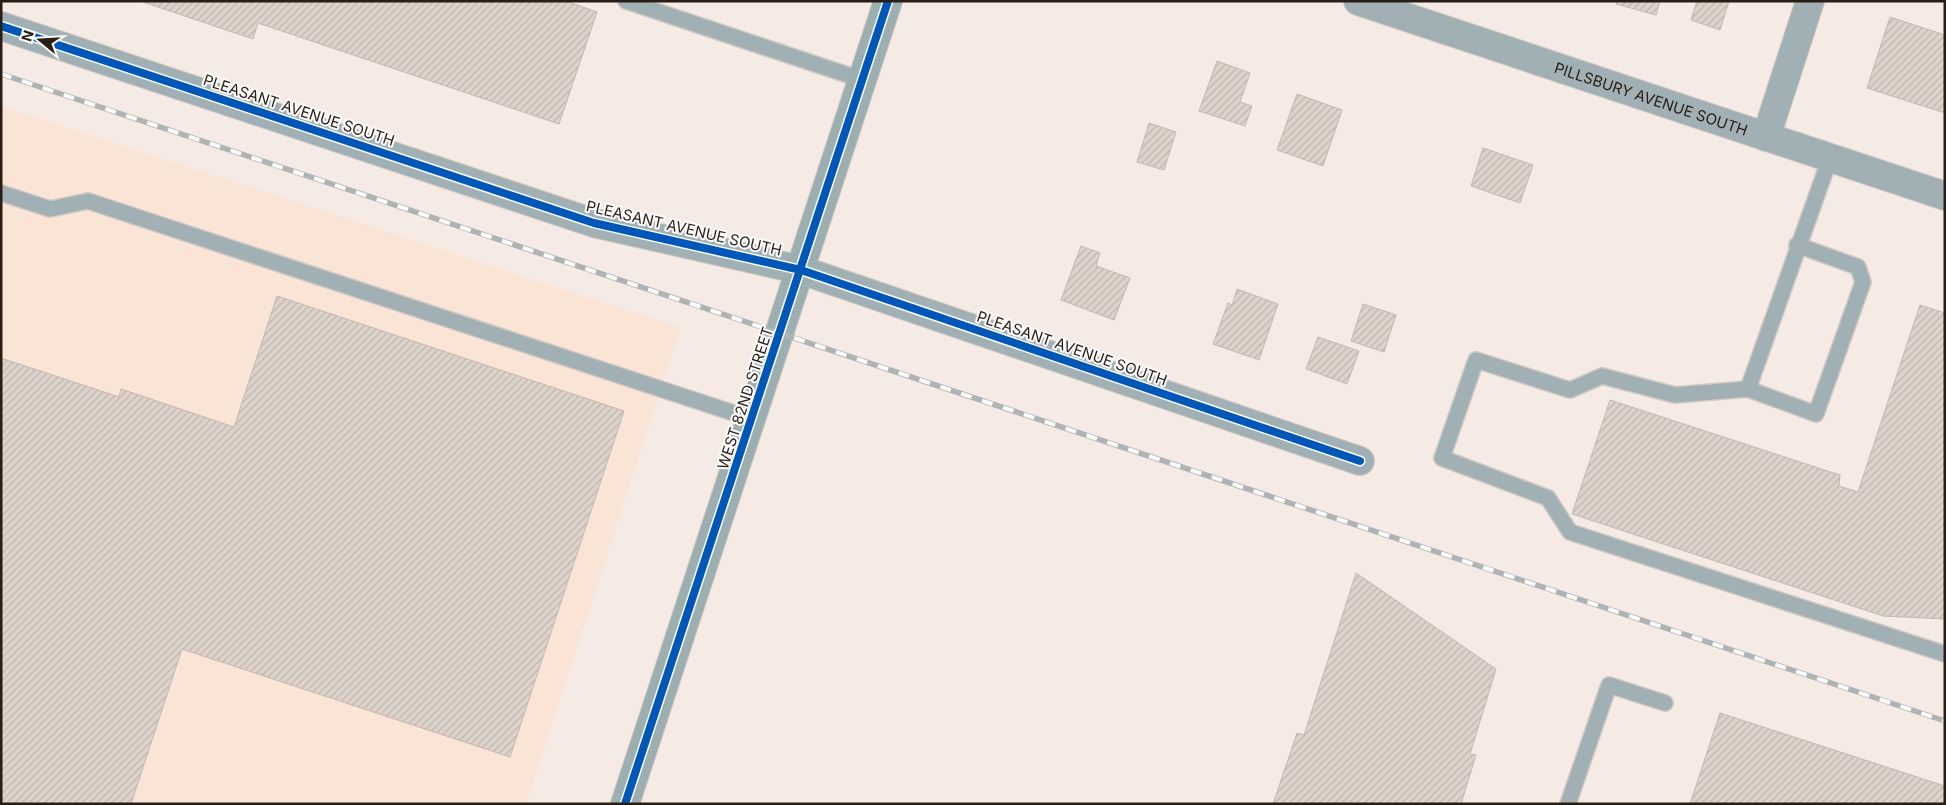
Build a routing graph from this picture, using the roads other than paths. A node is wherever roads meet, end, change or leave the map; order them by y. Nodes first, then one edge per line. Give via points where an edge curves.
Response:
1 (626, 1) edge
2 (888, 1) edge
3 (1358, 1) edge
4 (1810, 1) edge
5 (1, 26) edge
6 (863, 80) junction
7 (1766, 137) junction
8 (1830, 158) junction
9 (1, 193) edge
10 (1945, 196) edge
11 (1797, 245) junction
12 (801, 270) junction
13 (1748, 389) junction
14 (752, 419) junction
15 (1360, 461) dead end
16 (1945, 654) edge
17 (1665, 703) dead end
18 (629, 803) edge
19 (1568, 804) edge

1 - 6 lane
2 - 6 street, WEST 82ND STREET
3 - 7 street, PILLSBURY AVENUE SOUTH
4 - 7 street
5 - 12 street, PLEASANT AVENUE SOUTH via 594,223
6 - 12 street, WEST 82ND STREET
7 - 8 street, PILLSBURY AVENUE SOUTH
8 - 10 street, PILLSBURY AVENUE SOUTH
8 - 11 lane
9 - 14 lane via 50,209 88,201
11 - 13 lane
11 - 13 lane via 1858,266 1863,282 1816,414
12 - 14 street, WEST 82ND STREET
12 - 15 street, PLEASANT AVENUE SOUTH
13 - 16 lane via 1676,396 1602,376 1570,390 1476,360 1442,458 1548,498 1570,532
14 - 18 street, WEST 82ND STREET
17 - 19 lane via 1609,685

